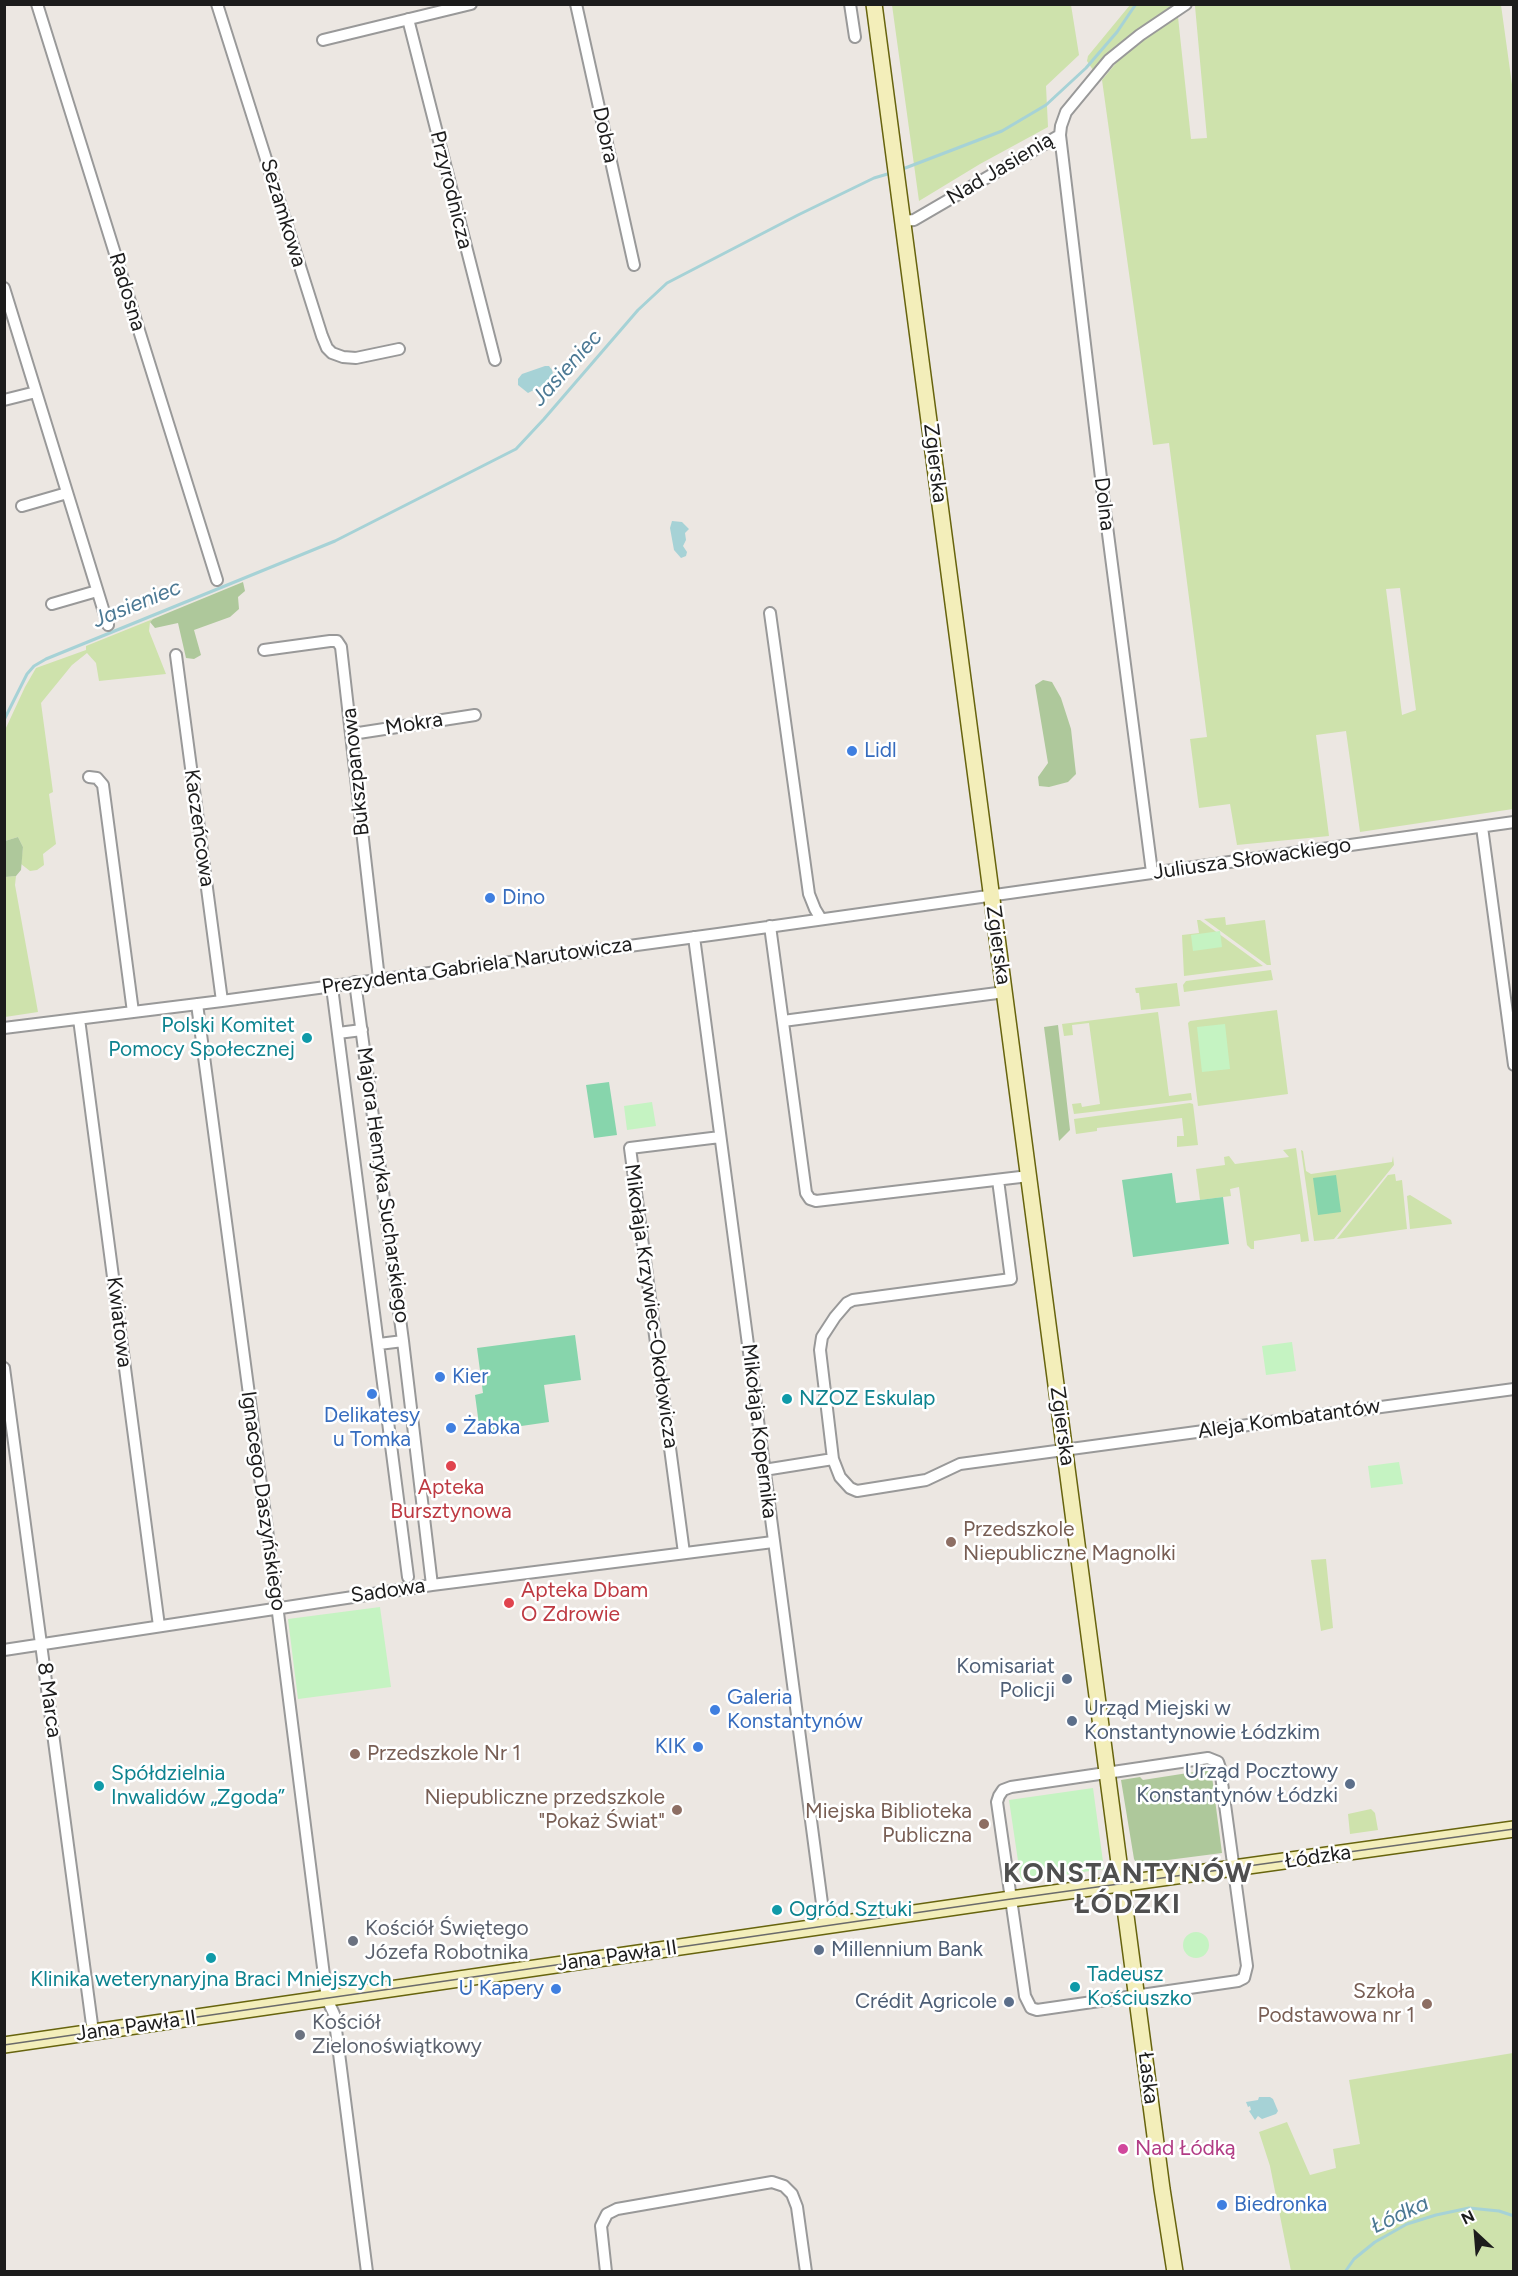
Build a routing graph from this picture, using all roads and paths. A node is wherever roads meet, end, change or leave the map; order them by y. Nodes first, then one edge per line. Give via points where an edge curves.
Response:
1 (37, 4) edge
2 (217, 4) edge
3 (471, 4) edge
4 (576, 4) edge
5 (850, 4) edge
6 (874, 4) edge
7 (1186, 4) edge
8 (408, 19) junction
9 (855, 37) dead end
10 (323, 40) dead end
11 (1060, 135) junction
12 (903, 221) junction
13 (634, 265) dead end
14 (4, 288) edge
15 (6, 301) edge
16 (399, 349) dead end
17 (495, 360) dead end
18 (36, 392) junction
19 (4, 400) edge
20 (67, 493) junction
21 (22, 506) dead end
22 (218, 580) dead end
23 (97, 591) junction
24 (52, 603) dead end
25 (770, 613) dead end
26 (108, 625) dead end
27 (264, 650) dead end
28 (176, 655) dead end
29 (475, 715) dead end
30 (352, 734) junction
31 (89, 777) dead end
32 (1514, 822) edge
33 (1482, 827) junction
34 (1152, 873) junction
35 (991, 895) junction
36 (821, 918) junction
37 (770, 926) junction
38 (694, 937) junction
39 (379, 979) junction
40 (355, 982) junction
41 (1005, 992) junction
42 (333, 995) dead end
43 (222, 1001) junction
44 (197, 1004) junction
45 (133, 1012) junction
46 (79, 1019) junction
47 (783, 1021) junction
48 (4, 1028) edge
49 (362, 1030) junction
50 (338, 1033) junction
51 (1514, 1065) edge
52 (720, 1137) junction
53 (1029, 1176) junction
54 (998, 1180) junction
55 (403, 1341) junction
56 (379, 1344) junction
57 (4, 1368) edge
58 (1514, 1389) edge
59 (1065, 1450) junction
60 (833, 1459) junction
61 (764, 1470) junction
62 (773, 1542) junction
63 (684, 1553) junction
64 (408, 1577) dead end
65 (432, 1585) junction
66 (278, 1607) junction
67 (159, 1626) junction
68 (42, 1643) junction
69 (4, 1650) edge
70 (1108, 1773) junction
71 (1514, 1829) edge
72 (1233, 1868) junction
73 (1122, 1885) junction
74 (1011, 1899) junction
75 (825, 1926) junction
76 (1137, 1995) junction
77 (327, 1999) junction
78 (93, 2032) junction
79 (4, 2045) edge
80 (367, 2271) edge
81 (606, 2271) edge
82 (806, 2271) edge
83 (1175, 2271) edge

1 - 22 street, Radosna
2 - 16 street, Sezamkowa via 327,348 343,357 356,358
3 - 8 street
4 - 13 street, Dobra
5 - 9 street
6 - 12 main road, Zgierska
7 - 11 street, Nad Jasienią via 1109,60 1066,112
8 - 10 street
8 - 17 street, Przyrodnicza
11 - 12 street, Nad Jasienią via 914,220
11 - 34 street, Dolna
12 - 35 main road, Zgierska
14 - 15 street
15 - 18 street
18 - 19 street
18 - 20 street
20 - 21 street
20 - 23 street
23 - 24 street
23 - 26 street
25 - 36 street via 809,894
27 - 30 street, Bukszpanowa via 338,641
28 - 43 street, Kaczeńcowa
29 - 30 street, Mokra
30 - 39 street, Bukszpanowa
31 - 45 street via 97,778 103,785
32 - 33 street, Juliusza Słowackiego
33 - 34 street, Juliusza Słowackiego
33 - 51 street
34 - 35 street, Juliusza Słowackiego
35 - 36 street, Prezydenta Gabriela Narutowicza
35 - 41 main road, Zgierska
36 - 37 street, Prezydenta Gabriela Narutowicza
37 - 38 street, Prezydenta Gabriela Narutowicza
37 - 47 street
38 - 39 street, Prezydenta Gabriela Narutowicza
38 - 52 street, Mikołaja Kopernika
39 - 40 street, Prezydenta Gabriela Narutowicza
40 - 43 street, Prezydenta Gabriela Narutowicza
40 - 49 street, Majora Henryka Sucharskiego
41 - 47 street
41 - 53 main road, Zgierska
42 - 50 street, Majora Henryka Sucharskiego
43 - 44 street, Prezydenta Gabriela Narutowicza
44 - 45 street, Prezydenta Gabriela Narutowicza
44 - 66 street, Ignacego Daszyńskiego
45 - 46 street, Prezydenta Gabriela Narutowicza
46 - 48 street, Prezydenta Gabriela Narutowicza
46 - 67 street, Kwiatowa
47 - 54 street via 806,1193 810,1199
49 - 50 street, Majora Henryka Sucharskiego
49 - 55 street, Majora Henryka Sucharskiego
50 - 56 street, Majora Henryka Sucharskiego
52 - 61 street, Mikołaja Kopernika
52 - 63 street, Mikołaja Krzywiec-Okołowicza via 630,1148
53 - 54 street
53 - 59 main road, Zgierska
54 - 60 street via 1011,1279 853,1300 822,1337 820,1350
55 - 56 street, Majora Henryka Sucharskiego
55 - 65 street, Majora Henryka Sucharskiego
56 - 64 street, Majora Henryka Sucharskiego
57 - 68 street, 8 Marca
58 - 59 street, Aleja Kombatantów
59 - 60 street, Aleja Kombatantów via 960,1464 926,1480 856,1491 840,1477
59 - 70 main road, Zgierska
60 - 61 street
61 - 62 street, Mikołaja Kopernika
62 - 63 street, Sadowa
62 - 75 street, Mikołaja Kopernika
63 - 65 street, Sadowa
65 - 66 street, Sadowa
66 - 67 street, Sadowa
66 - 77 street, Ignacego Daszyńskiego
67 - 68 street, Sadowa
68 - 69 street, Sadowa
68 - 78 street, 8 Marca
70 - 72 street via 1208,1758 1218,1762
70 - 73 main road, Zgierska
70 - 74 street via 1003,1790 997,1802
71 - 72 main road, Łódzka
72 - 73 main road, Łódzka
72 - 76 street via 1247,1966 1244,1978
73 - 74 main road, Jana Pawła II
73 - 76 main road, Łaska
74 - 75 main road, Jana Pawła II
74 - 76 street via 1025,1996 1031,2008
75 - 77 main road, Jana Pawła II
76 - 83 main road, Łaska
77 - 78 main road, Jana Pawła II
77 - 80 street, Ignacego Daszyńskiego via 334,2014
78 - 79 main road, Jana Pawła II
81 - 82 street via 602,2226 607,2214 617,2209 772,2182 792,2194 797,2207

